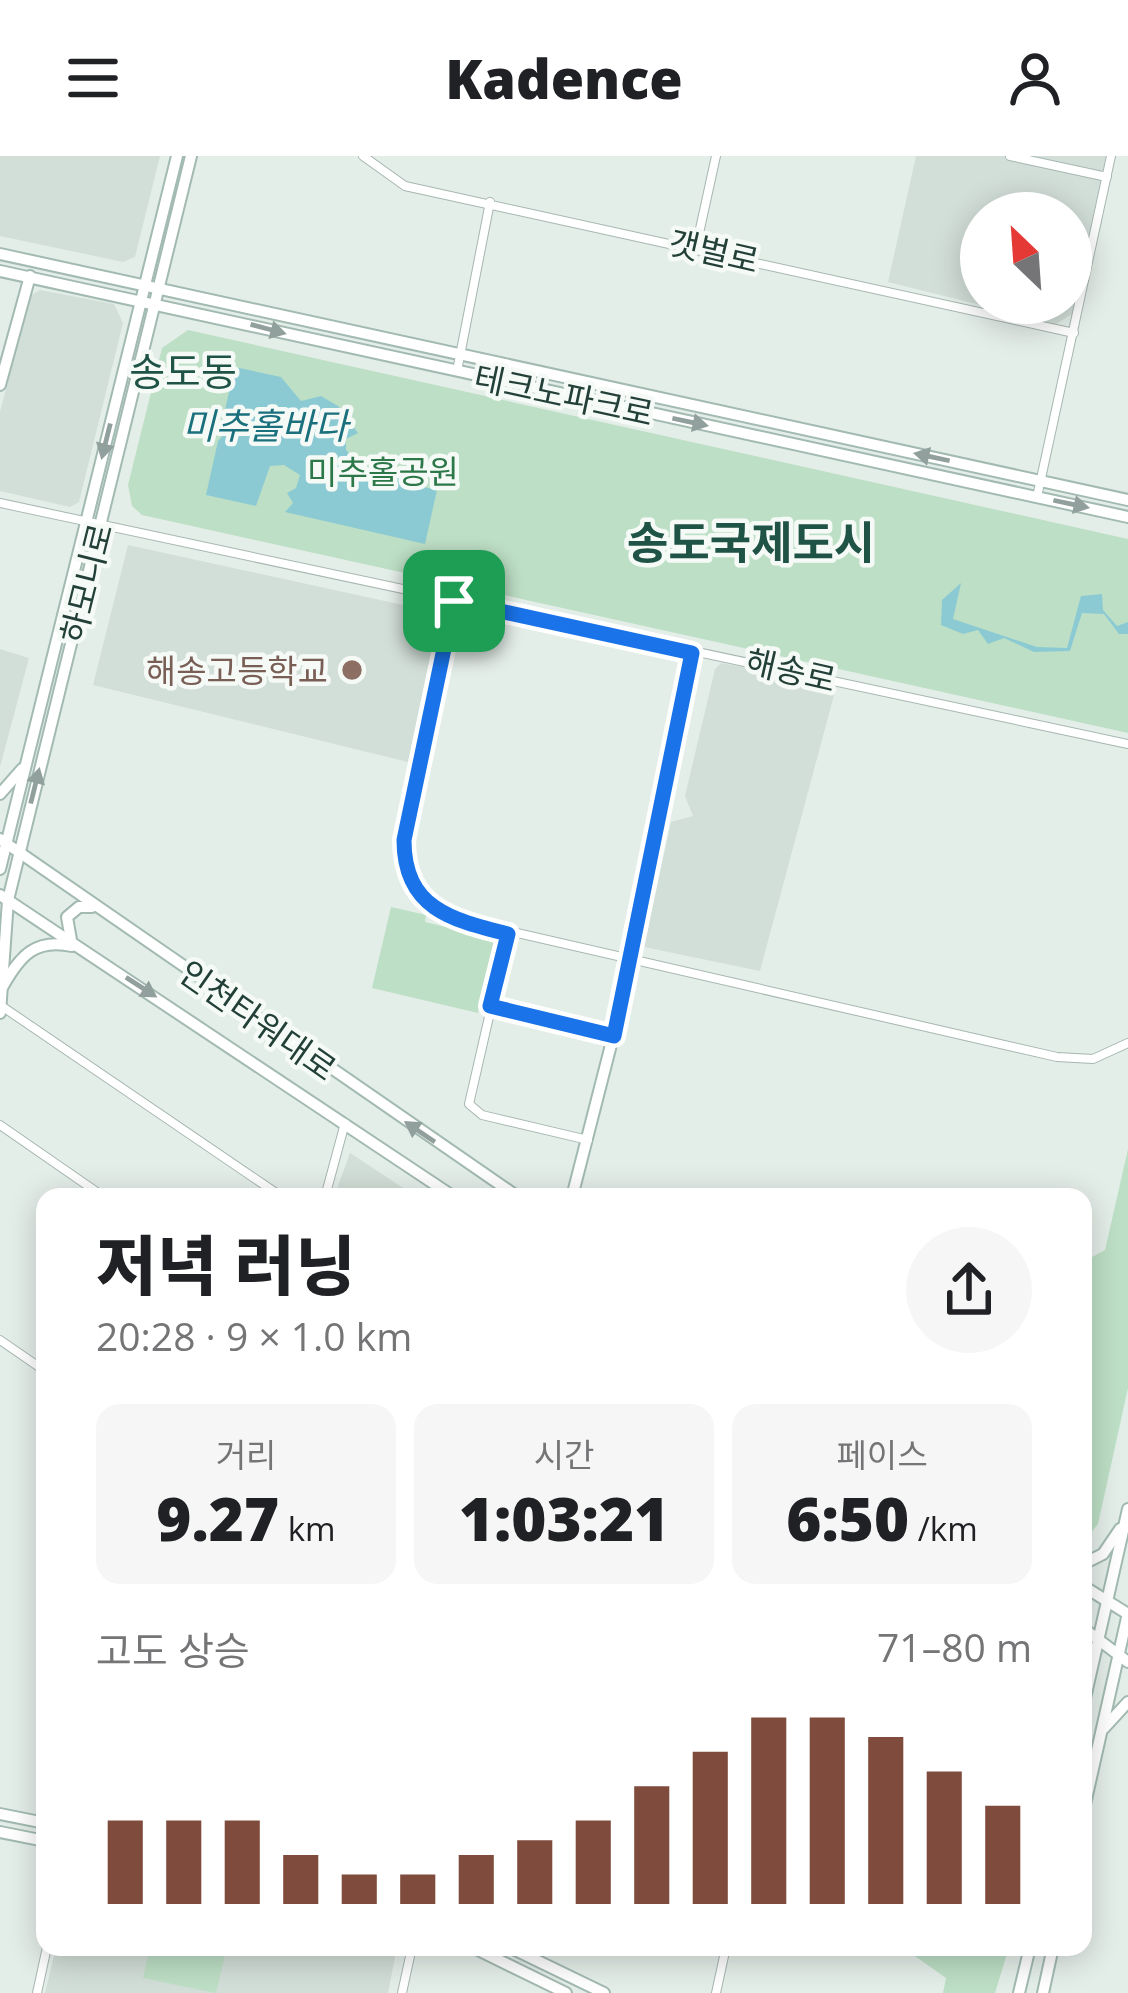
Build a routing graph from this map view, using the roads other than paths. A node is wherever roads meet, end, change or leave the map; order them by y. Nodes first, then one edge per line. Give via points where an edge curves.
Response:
1 (177, 156) edge
2 (191, 156) edge
3 (364, 156) edge
4 (716, 156) edge
5 (1010, 156) edge
6 (1112, 156) edge
7 (1107, 177) junction
8 (490, 202) junction
9 (696, 247) junction
10 (0, 254) edge
11 (0, 271) edge
12 (30, 277) junction
13 (149, 294) junction
14 (1074, 333) junction
15 (461, 354) junction
16 (457, 372) junction
17 (0, 385) edge
18 (1039, 480) junction
19 (1036, 497) junction
20 (1128, 500) edge
21 (0, 503) edge
22 (1128, 517) edge
23 (86, 523) junction
24 (102, 523) junction
25 (454, 601) junction
26 (692, 653) junction
27 (1128, 744) edge
28 (24, 767) junction
29 (0, 794) edge
30 (3, 841) edge
31 (18, 852) junction
32 (0, 869) edge
33 (4, 898) edge
34 (100, 910) junction
35 (508, 934) junction
36 (76, 945) junction
37 (629, 963) junction
38 (2, 988) edge
39 (490, 1006) junction
40 (0, 1008) edge
41 (614, 1036) junction
42 (1128, 1043) edge
43 (345, 1121) junction
44 (0, 1125) edge
45 (588, 1140) junction
46 (91, 1188) edge
47 (269, 1188) edge
48 (327, 1188) edge
49 (441, 1188) edge
50 (505, 1188) edge
51 (575, 1188) edge
52 (0, 1340) edge
53 (36, 1365) edge
54 (1127, 1515) edge
55 (1092, 1559) edge
56 (1092, 1592) edge
57 (1107, 1602) junction
58 (1128, 1614) edge
59 (1092, 1635) edge
60 (1098, 1639) junction
61 (1123, 1658) edge
62 (1092, 1666) edge
63 (1128, 1702) edge
64 (1102, 1731) junction
65 (1092, 1774) edge
66 (0, 1814) edge
67 (36, 1821) edge
68 (0, 1832) edge
69 (36, 1839) edge
70 (45, 1956) edge
71 (410, 1956) edge
72 (490, 1956) edge
73 (528, 1956) edge
74 (724, 1956) edge
75 (1028, 1956) edge
76 (1051, 1956) edge
77 (37, 1993) edge
78 (402, 1993) edge
79 (566, 1993) edge
80 (604, 1993) edge
81 (716, 1993) edge
82 (1019, 1993) edge
83 (1043, 1993) edge

1 - 13 street, 하모니로
2 - 13 street, 하모니로
3 - 8 street, 갯벌로 via 405,186
4 - 9 street
5 - 7 street
6 - 7 street
7 - 14 street
8 - 9 street, 갯벌로
8 - 15 street
9 - 14 street, 갯벌로
10 - 13 street, 테크노파크로
11 - 12 street, 테크노파크로
12 - 13 street, 테크노파크로
12 - 17 street
13 - 15 street, 테크노파크로
13 -> 16 street, 테크노파크로
13 -> 23 street, 하모니로
13 - 24 street, 하모니로
14 - 18 street
15 - 16 street
18 -> 15 street, 테크노파크로
16 -> 19 street, 테크노파크로
18 - 19 street
18 - 20 street, 테크노파크로
19 -> 22 street, 테크노파크로
21 - 23 street, 해송로
23 - 24 street, 해송로
23 - 28 street, 하모니로
24 - 25 street, 해송로
31 -> 24 street, 하모니로
25 - 26 street, 해송로
25 - 35 street via 404,864 430,908
26 - 27 street, 해송로
26 - 37 street
28 - 29 street
28 - 30 street, 하모니로
30 - 31 street, 인천타워대로
30 - 32 street, 하모니로
31 - 33 street, 하모니로
31 - 34 street, 인천타워대로
33 - 36 street, 인천타워대로
33 - 38 street, 하모니로
34 - 36 street via 83,906 69,914 65,925
50 -> 34 street, 인천타워대로
35 - 37 street
35 - 39 street
36 - 38 street via 28,950
36 -> 43 street, 인천타워대로
37 - 41 street
37 - 42 street via 1057,1057 1093,1059
38 - 40 street, 하모니로
39 - 41 street
39 - 45 street via 468,1096 472,1109
40 - 47 street
41 - 45 street
43 - 48 street
43 - 49 street, 인천타워대로
44 - 46 street
45 - 51 street
52 - 53 street
54 - 55 street
54 - 57 street
56 - 57 street
57 - 58 street
57 - 60 street
58 - 61 street
59 - 60 street
60 - 61 street
60 - 62 street
61 - 64 street
63 - 64 street
64 - 65 street
66 - 67 street
68 - 69 street
70 - 77 street
71 - 78 street
72 - 79 street
73 - 80 street
74 - 81 street
75 - 82 street
76 - 83 street

